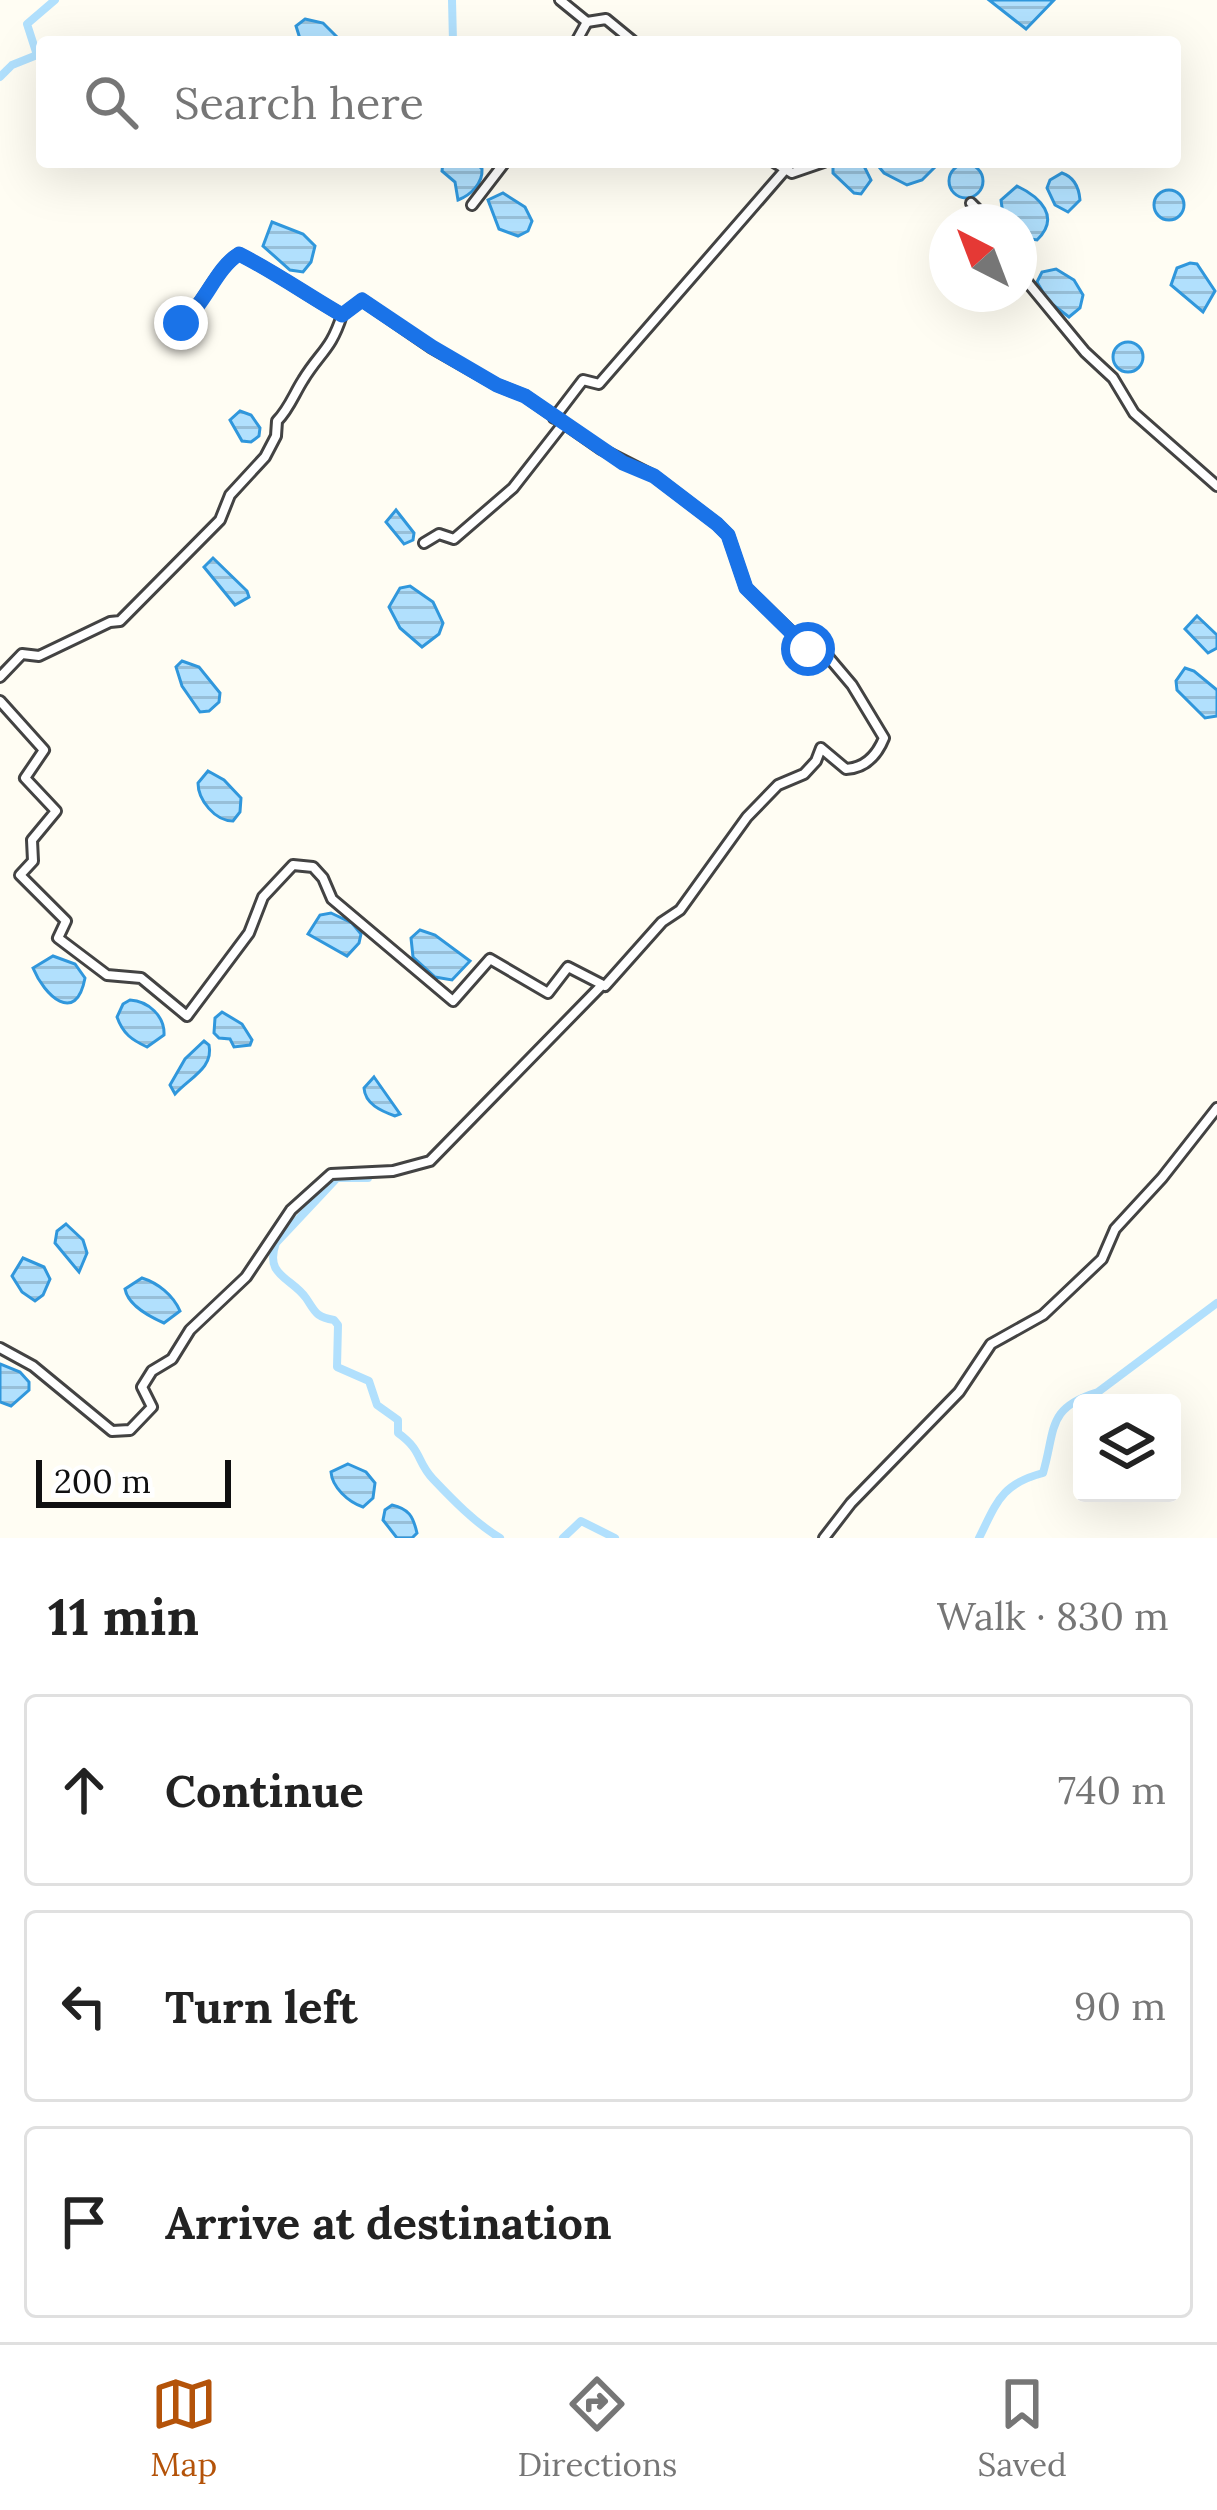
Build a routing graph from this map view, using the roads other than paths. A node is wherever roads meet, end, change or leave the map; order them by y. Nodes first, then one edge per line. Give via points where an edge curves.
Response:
1 (560, 0) edge
2 (587, 22) junction
3 (580, 36) edge
4 (627, 36) edge
5 (500, 168) edge
6 (782, 168) edge
7 (807, 168) edge
8 (785, 170) junction
9 (472, 205) dead end
10 (1037, 294) edge
11 (342, 315) junction
12 (174, 319) dead end
13 (558, 421) junction
14 (1217, 485) edge
15 (424, 543) dead end
16 (0, 677) edge
17 (0, 701) edge
18 (602, 985) junction
19 (1217, 1108) edge
20 (0, 1348) edge
21 (824, 1538) edge

1 - 2 street
2 - 3 street
2 - 4 street via 606,19
5 - 9 street
6 - 8 street
7 - 8 street
8 - 13 street via 618,366 599,384 583,380
10 - 14 street via 1143,424
11 - 12 street via 239,254 191,315
11 - 13 street via 362,300
11 - 16 street via 334,342 306,374 265,457 230,495 220,520 120,621 39,656 22,654
13 - 15 street via 499,502 454,539 439,534
13 - 18 street via 654,476 717,524 746,588 808,649 819,646 832,658 884,738 858,769 846,770 820,748 804,774 778,785 746,817 680,910
17 - 18 street via 44,750 26,778 56,811 32,840 33,861 20,875 66,921 58,938 107,975 141,978 187,1016 249,932 263,897 293,866 313,867 332,899 453,1001 490,959 548,993 568,967
18 - 20 street via 430,1161 337,1171 310,1192 246,1277 152,1371 142,1387 152,1407 130,1430 112,1431
19 - 21 street via 1115,1229 1102,1259 1043,1316 991,1344 959,1392

